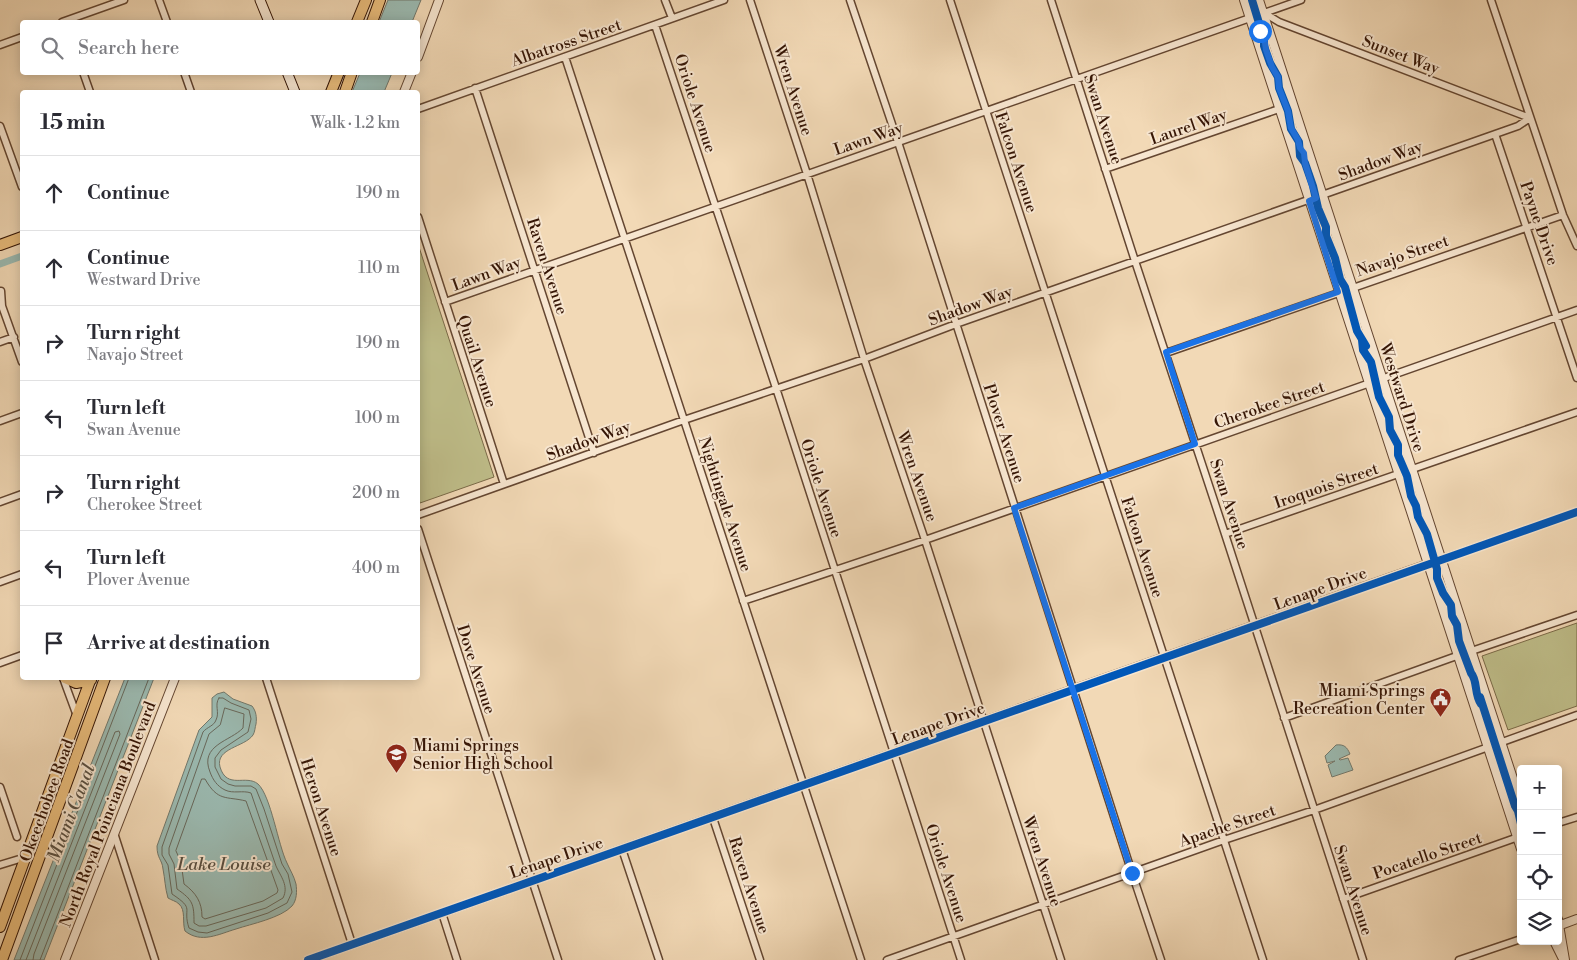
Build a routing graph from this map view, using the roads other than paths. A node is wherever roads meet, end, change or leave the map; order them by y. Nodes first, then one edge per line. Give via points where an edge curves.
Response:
1 (124, 0) edge
2 (159, 0) edge
3 (260, 0) edge
4 (366, 0) edge
5 (380, 0) edge
6 (439, 0) edge
7 (665, 0) edge
8 (724, 0) edge
9 (750, 0) edge
10 (850, 0) edge
11 (950, 0) edge
12 (1051, 0) edge
13 (1244, 0) edge
14 (1259, 0) edge
15 (1301, 0) edge
16 (1491, 0) edge
17 (1264, 13) junction
18 (672, 18) junction
19 (1250, 18) junction
20 (69, 20) edge
21 (165, 20) edge
22 (267, 20) edge
23 (358, 20) edge
24 (373, 20) edge
25 (655, 24) junction
26 (20, 38) edge
27 (0, 45) edge
28 (420, 52) edge
29 (565, 57) junction
30 (84, 75) edge
31 (185, 75) edge
32 (288, 75) edge
33 (338, 75) edge
34 (351, 75) edge
35 (411, 75) edge
36 (1077, 79) junction
37 (475, 88) junction
38 (89, 90) edge
39 (190, 90) edge
40 (293, 90) edge
41 (332, 90) edge
42 (346, 90) edge
43 (405, 90) edge
44 (420, 108) edge
45 (1279, 109) junction
46 (986, 111) junction
47 (1530, 118) junction
48 (0, 126) edge
49 (1495, 134) junction
50 (898, 142) junction
51 (1106, 170) junction
52 (807, 174) junction
53 (20, 182) edge
54 (1323, 195) junction
55 (1309, 201) junction
56 (716, 206) junction
57 (1563, 215) junction
58 (420, 223) edge
59 (1527, 227) junction
60 (20, 238) edge
61 (625, 239) junction
62 (0, 245) edge
63 (1577, 246) edge
64 (1135, 261) junction
65 (535, 270) junction
66 (1353, 287) junction
67 (1, 291) edge
68 (1046, 292) junction
69 (1338, 292) junction
70 (445, 302) junction
71 (1577, 310) edge
72 (1556, 317) junction
73 (956, 324) junction
74 (14, 337) junction
75 (0, 342) edge
76 (1166, 352) junction
77 (20, 356) edge
78 (864, 359) junction
79 (1382, 378) junction
80 (1577, 378) edge
81 (1368, 383) junction
82 (776, 388) junction
83 (1577, 412) edge
84 (20, 414) edge
85 (684, 420) junction
86 (0, 421) edge
87 (1195, 444) junction
88 (594, 453) junction
89 (1412, 470) junction
90 (1398, 474) junction
91 (1105, 476) junction
92 (504, 484) junction
93 (20, 495) edge
94 (0, 502) edge
95 (1014, 508) junction
96 (1577, 512) edge
97 (420, 514) edge
98 (1225, 534) junction
99 (420, 535) edge
100 (925, 540) junction
101 (1442, 559) junction
102 (1428, 564) junction
103 (834, 571) junction
104 (20, 575) edge
105 (0, 582) edge
106 (743, 601) junction
107 (1577, 615) edge
108 (1255, 626) junction
109 (1471, 651) junction
110 (20, 656) edge
111 (1457, 656) junction
112 (1164, 658) junction
113 (0, 663) edge
114 (65, 680) edge
115 (69, 680) edge
116 (87, 680) edge
117 (91, 680) edge
118 (104, 680) edge
119 (174, 680) edge
120 (267, 680) edge
121 (1073, 690) junction
122 (1577, 715) edge
123 (77, 717) junction
124 (1284, 718) junction
125 (984, 721) junction
126 (1501, 741) junction
127 (1487, 746) junction
128 (81, 747) junction
129 (893, 754) junction
130 (803, 785) junction
131 (0, 787) edge
132 (1517, 791) edge
133 (1314, 810) junction
134 (1577, 817) edge
135 (714, 818) junction
136 (1562, 822) edge
137 (1517, 831) edge
138 (114, 834) junction
139 (17, 837) dead end
140 (1517, 838) edge
141 (1224, 840) junction
142 (46, 844) junction
143 (622, 848) junction
144 (27, 856) junction
145 (0, 866) edge
146 (1132, 873) junction
147 (532, 880) junction
148 (1343, 899) junction
149 (1043, 904) junction
150 (442, 913) junction
151 (1577, 919) edge
152 (1562, 922) edge
153 (0, 927) edge
154 (953, 936) junction
155 (1517, 939) edge
156 (352, 944) junction
157 (1556, 945) edge
158 (1562, 945) edge
159 (2, 960) edge
160 (65, 960) edge
161 (156, 960) edge
162 (308, 960) edge
163 (457, 960) edge
164 (558, 960) edge
165 (659, 960) edge
166 (760, 960) edge
167 (861, 960) edge
168 (886, 960) edge
169 (961, 960) edge
170 (1061, 960) edge
171 (1161, 960) edge
172 (1263, 960) edge
173 (1363, 960) edge
174 (1459, 960) edge
175 (1564, 960) edge

1 - 20 street
2 - 21 street
3 - 22 main road
4 - 23 main road
5 - 24 main road
6 - 28 street
7 - 18 street
8 - 18 street, Albatross Street
9 - 52 street, Wren Avenue
10 - 50 street, Plover Avenue
11 - 46 street, Falcon Avenue
12 - 36 street, Swan Avenue
13 - 19 street, Westward Drive
14 - 17 street, Westward Drive
15 - 17 street, Lawn Way
16 - 47 street
17 - 19 street, Lawn Way
17 - 47 street, Sunset Way via 1279,22
17 - 54 street, Westward Drive
18 - 25 street, Albatross Street
19 - 36 street, Lawn Way
19 - 45 street, Westward Drive
25 - 29 street, Albatross Street
25 - 56 street, Oriole Avenue
26 - 27 street
29 - 37 street, Albatross Street
29 - 61 street, Nightingale Avenue
30 - 38 street
31 - 39 street
32 - 40 main road
33 - 41 main road
34 - 42 main road
35 - 43 street
36 - 46 street, Lawn Way
36 - 51 street, Swan Avenue
37 - 44 street, Albatross Street
37 - 65 street, Raven Avenue
45 - 51 street, Laurel Way
45 - 55 street, Westward Drive
46 - 50 street, Lawn Way
46 - 68 street, Falcon Avenue
47 - 49 street, Shadow Way
47 - 57 street
48 - 53 street
49 - 54 street, Shadow Way
49 - 59 street, Payne Drive
50 - 52 street, Lawn Way
50 - 73 street, Plover Avenue
51 - 64 street, Swan Avenue
52 - 56 street, Lawn Way
52 - 78 street, Wren Avenue
54 - 55 street, Shadow Way
54 - 66 street, Westward Drive
55 - 64 street, Shadow Way
55 - 69 street, Westward Drive
56 - 61 street, Lawn Way
56 - 82 street, Oriole Avenue
57 - 59 street, Navajo Street
57 - 63 street
58 - 70 street, Quail Avenue
59 - 66 street, Navajo Street
59 - 72 street, Payne Drive
60 - 62 main road
61 - 65 street, Lawn Way
61 - 85 street, Nightingale Avenue
64 - 68 street, Shadow Way
64 - 76 street, Swan Avenue
65 - 70 street, Lawn Way
65 - 88 street, Raven Avenue
66 - 69 street, Navajo Street
66 - 79 street, Westward Drive
67 - 74 street via 2,306
68 - 73 street, Shadow Way
68 - 91 street, Falcon Avenue
69 - 76 street, Navajo Street
69 - 81 street, Westward Drive
70 - 92 street, Quail Avenue
71 - 72 street, Cherokee Street
72 - 79 street, Cherokee Street
72 - 80 street, Payne Drive
73 - 78 street, Shadow Way
73 - 95 street, Plover Avenue
74 - 75 street
74 - 77 street
76 - 87 street, Swan Avenue
78 - 82 street, Shadow Way
78 - 100 street, Wren Avenue
79 - 81 street, Cherokee Street
79 - 89 street, Westward Drive
81 - 87 street, Cherokee Street
81 - 90 street, Westward Drive
82 - 85 street, Shadow Way
82 - 103 street, Oriole Avenue
83 - 89 street, Iroquois Street
84 - 86 street
85 - 88 street, Shadow Way
85 - 106 street, Nightingale Avenue
87 - 91 street, Cherokee Street
87 - 98 street, Swan Avenue
88 - 92 street, Shadow Way
89 - 90 street, Iroquois Street
89 - 101 street, Westward Drive
90 - 98 street, Iroquois Street
90 - 102 street, Westward Drive
91 - 95 street, Cherokee Street
91 - 112 street, Falcon Avenue
92 - 97 street, Shadow Way
93 - 94 street
95 - 100 street, Cherokee Street
95 - 121 street, Plover Avenue
96 - 101 street, Lenape Drive
98 - 108 street, Swan Avenue
99 - 147 street, Dove Avenue
100 - 103 street, Cherokee Street
100 - 125 street, Wren Avenue
101 - 102 street, Lenape Drive
101 - 109 street, Westward Drive
102 - 108 street, Lenape Drive
102 - 111 street, Westward Drive
103 - 106 street, Cherokee Street
103 - 129 street, Oriole Avenue
104 - 105 street
106 - 130 street, Nightingale Avenue
107 - 109 street
108 - 112 street, Lenape Drive
108 - 124 street, Swan Avenue
109 - 111 street
109 - 126 street, Westward Drive
110 - 113 street
111 - 124 street
111 - 127 street, Westward Drive
112 - 121 street, Lenape Drive
112 - 141 street, Falcon Avenue
114 - 123 street
115 - 116 main road via 76,683
117 - 123 main road, Okeechobee Road
118 - 128 main road, Okeechobee Road
119 - 138 street, North Royal Poinciana Boulevard
120 - 156 street, Heron Avenue
121 - 125 street, Lenape Drive
121 - 146 street, Plover Avenue
122 - 126 street, Apache Street
123 - 128 main road via 81,728
123 - 144 main road, Okeechobee Road
124 - 133 street, Swan Avenue
125 - 129 street, Lenape Drive
125 - 149 street, Wren Avenue
126 - 127 street, Apache Street
126 - 132 street, Westward Drive
127 - 133 street, Apache Street
127 - 137 street, Westward Drive
128 - 142 main road, Okeechobee Road
129 - 130 street, Lenape Drive
129 - 154 street, Oriole Avenue
130 - 135 street, Lenape Drive
130 - 167 street, Nightingale Avenue
131 - 139 street
133 - 141 street, Apache Street
133 - 148 street, Swan Avenue
134 - 136 street
135 - 143 street, Lenape Drive
135 - 166 street, Raven Avenue
138 - 160 street, North Royal Poinciana Boulevard
138 - 161 street
140 - 148 street, Pocatello Street
141 - 146 street, Apache Street
141 - 172 street, Falcon Avenue
142 - 144 main road
142 - 159 main road, Okeechobee Road
143 - 147 street, Lenape Drive
143 - 165 street
144 - 145 street
144 - 153 main road, Okeechobee Road
146 - 149 street, Apache Street
146 - 171 street, Plover Avenue
147 - 150 street, Lenape Drive
147 - 164 street, Dove Avenue
148 - 173 street, Swan Avenue
149 - 154 street, Apache Street
149 - 170 street, Wren Avenue
150 - 156 street, Lenape Drive
150 - 163 street
151 - 152 street
154 - 168 street, Apache Street
154 - 169 street, Oriole Avenue
155 - 174 street
156 - 162 street, Lenape Drive
157 - 175 street
158 - 175 street

